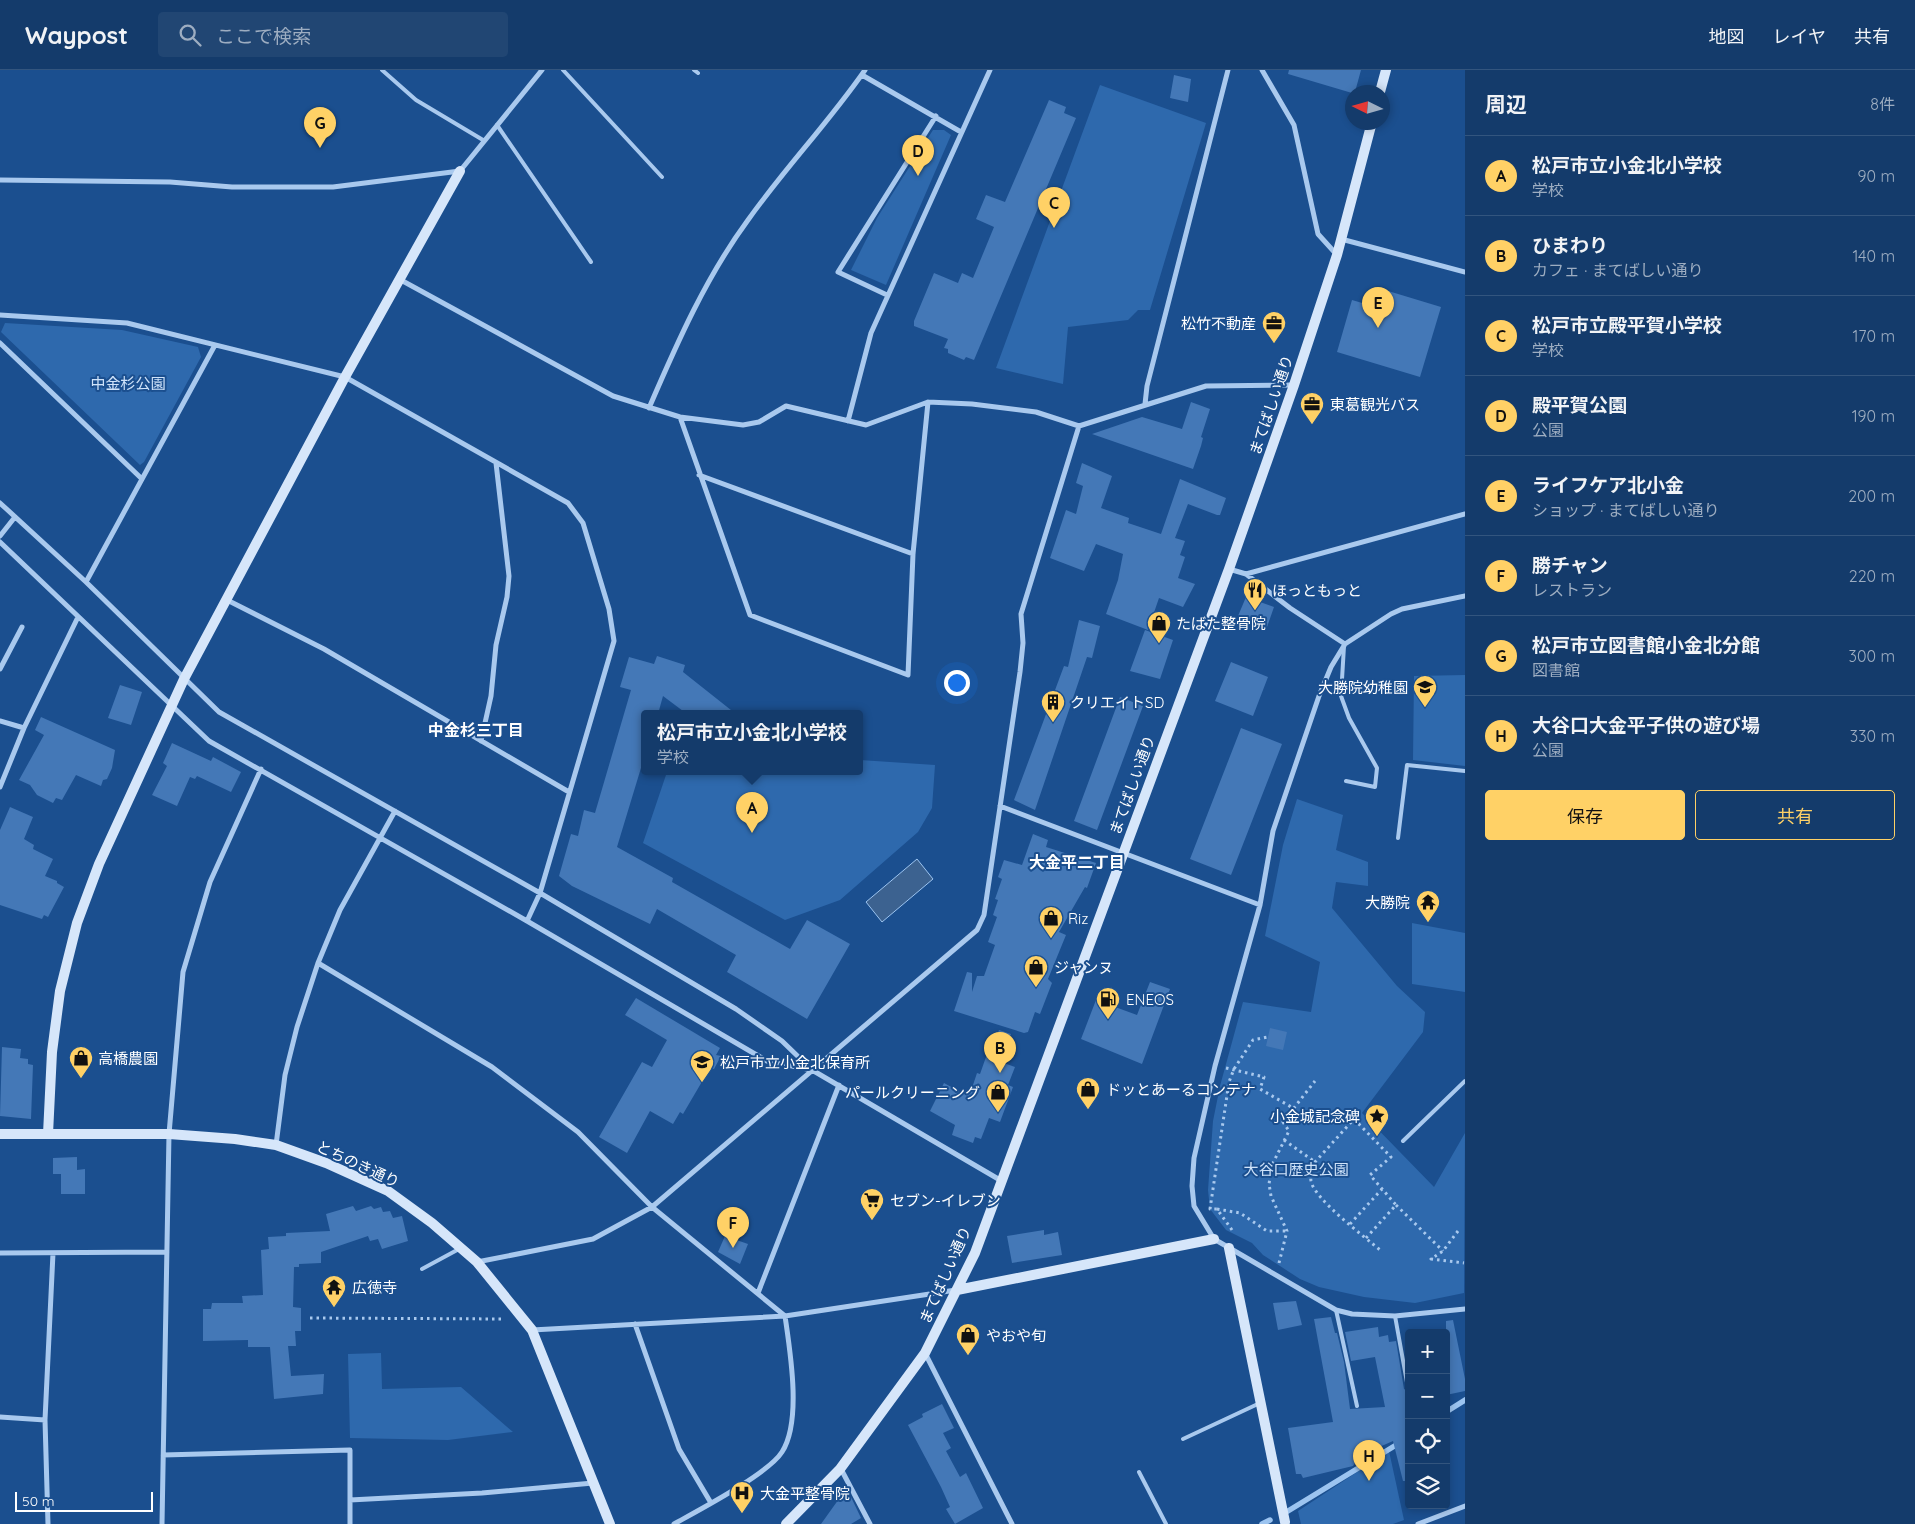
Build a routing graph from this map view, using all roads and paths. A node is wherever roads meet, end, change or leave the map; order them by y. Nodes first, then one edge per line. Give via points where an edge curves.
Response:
1 (382, 70) edge
2 (542, 70) edge
3 (564, 70) edge
4 (694, 70) edge
5 (990, 70) edge
6 (1228, 70) edge
7 (1262, 70) edge
8 (1386, 70) edge
9 (862, 72) edge
10 (698, 73) dead end
11 (1382, 85) edge
12 (936, 116) junction
13 (497, 125) junction
14 (1370, 130) edge
15 (961, 132) junction
16 (483, 140) junction
17 (460, 171) junction
18 (662, 177) dead end
19 (0, 180) edge
20 (1341, 239) junction
21 (1336, 255) junction
22 (591, 262) dead end
23 (1465, 272) edge
24 (399, 279) junction
25 (887, 295) junction
26 (0, 315) edge
27 (0, 343) edge
28 (215, 345) junction
29 (345, 377) junction
30 (1294, 385) junction
31 (928, 402) junction
32 (1145, 404) junction
33 (649, 408) junction
34 (680, 417) junction
35 (848, 420) junction
36 (1079, 426) junction
37 (496, 464) junction
38 (699, 475) junction
39 (142, 479) junction
40 (0, 503) edge
41 (1465, 514) edge
42 (15, 517) junction
43 (0, 536) edge
44 (0, 542) edge
45 (913, 554) junction
46 (1229, 569) junction
47 (1246, 574) junction
48 (86, 582) junction
49 (1465, 596) edge
50 (227, 600) junction
51 (78, 617) junction
52 (22, 627) dead end
53 (1345, 644) junction
54 (0, 669) edge
55 (184, 679) junction
56 (172, 705) junction
57 (0, 721) edge
58 (24, 728) junction
59 (481, 741) junction
60 (261, 769) junction
61 (1465, 771) edge
62 (1346, 781) dead end
63 (0, 787) edge
64 (569, 792) junction
65 (1000, 806) junction
66 (395, 811) junction
67 (380, 838) junction
68 (1398, 838) dead end
69 (1123, 853) junction
70 (540, 893) junction
71 (1260, 906) junction
72 (527, 920) junction
73 (318, 963) junction
74 (1268, 1037) dead end
75 (1225, 1068) dead end
76 (812, 1070) junction
77 (1234, 1070) junction
78 (1315, 1081) dead end
79 (1465, 1082) edge
80 (838, 1086) junction
81 (1293, 1108) junction
82 (0, 1134) edge
83 (48, 1134) junction
84 (169, 1134) junction
85 (1284, 1140) junction
86 (1403, 1141) dead end
87 (276, 1145) junction
88 (1315, 1162) junction
89 (1000, 1180) junction
90 (1382, 1189) junction
91 (1396, 1205) junction
92 (652, 1207) junction
93 (1217, 1209) junction
94 (1350, 1224) junction
95 (1232, 1230) dead end
96 (1458, 1230) dead end
97 (1287, 1231) junction
98 (1366, 1238) junction
99 (1214, 1239) junction
100 (461, 1248) junction
101 (1229, 1248) junction
102 (1380, 1250) dead end
103 (1444, 1251) junction
104 (0, 1252) edge
105 (168, 1252) junction
106 (53, 1253) junction
107 (477, 1262) junction
108 (1464, 1263) edge
109 (1280, 1264) dead end
110 (422, 1269) dead end
111 (957, 1290) junction
112 (758, 1293) junction
113 (1465, 1309) edge
114 (1336, 1310) junction
115 (785, 1316) junction
116 (1395, 1316) junction
117 (310, 1318) dead end
118 (511, 1320) dead end
119 (635, 1324) junction
120 (532, 1330) junction
121 (924, 1353) junction
122 (1405, 1374) edge
123 (1260, 1403) junction
124 (1357, 1406) dead end
125 (0, 1417) edge
126 (45, 1420) junction
127 (1183, 1439) dead end
128 (164, 1455) junction
129 (840, 1468) junction
130 (1139, 1472) dead end
131 (593, 1483) junction
132 (350, 1500) junction
133 (711, 1503) junction
134 (1465, 1506) edge
135 (1284, 1523) edge
136 (48, 1524) edge
137 (162, 1524) edge
138 (350, 1524) edge
139 (610, 1524) edge
140 (674, 1524) edge
141 (786, 1524) edge
142 (870, 1524) edge
143 (1012, 1524) edge
144 (1166, 1524) edge
145 (1418, 1524) edge

1 - 16 lane via 416,100
2 - 13 street
3 - 18 lane
4 - 10 lane
5 - 15 street
6 - 32 street
7 - 21 street via 1294,125 1318,234
8 - 11 street
9 - 12 street
9 - 33 street via 747,220 714,273 675,347
12 - 15 street
12 - 25 street via 838,272
13 - 16 street
13 - 22 lane
14 - 20 street, まてばしい通り
15 - 25 street
16 - 17 street
17 - 19 street via 333,187
17 - 24 street
20 - 21 street, まてばしい通り
20 - 23 street
21 - 30 street, まてばしい通り
24 - 29 street
24 - 33 street via 613,396
25 - 35 street via 871,334
26 - 28 street via 127,323
27 - 39 street
28 - 29 street
28 - 39 street
29 - 37 street
29 - 50 street
30 - 32 street via 1206,386
30 - 46 street, まてばしい通り
31 - 35 street via 866,425
31 - 36 street via 1036,412
31 - 45 street
32 - 36 street
33 - 34 street
34 - 35 street via 744,425 759,422 786,406
34 - 38 street
36 - 65 street via 1021,614 1020,672
37 - 59 street via 510,576
37 - 64 street via 568,503 583,523 609,609 614,641
38 - 45 street
38 - 45 street via 750,615 908,675
39 - 48 street
40 - 42 street
41 - 47 street
42 - 43 street
42 - 48 street
44 - 51 street
46 - 47 street
46 - 69 street, まてばしい通り
47 - 53 street
48 - 55 street
49 - 53 street via 1402,609
50 - 55 street
50 - 59 street via 324,649
51 - 56 street
51 - 58 street
52 - 54 street
53 - 62 lane via 1341,696 1348,718 1377,768 1375,787
53 - 71 street via 1319,696 1273,831
55 - 56 street
55 - 66 street via 219,712
56 - 60 street via 210,741
56 - 83 street via 99,864 77,924 60,991 54,1034
57 - 58 street
58 - 63 street
59 - 64 street
60 - 67 street
60 - 84 street via 210,882 183,972
61 - 68 lane via 1407,765
64 - 70 street
65 - 69 street
65 - 76 street via 984,915 977,930
66 - 67 street
66 - 70 street
67 - 72 street
67 - 73 street via 340,910
69 - 71 street
69 - 89 street, まてばしい通り
70 - 72 street
70 - 76 street via 736,1008 782,1041
71 - 99 street via 1215,1066 1194,1158 1194,1206
72 - 76 street via 767,1061
73 - 87 street via 285,1075
73 - 92 street via 492,1067 578,1132
74 - 77 path via 1253,1040
75 - 77 path
76 - 80 street
76 - 92 street
77 - 81 path via 1264,1077 1260,1089
77 - 93 path via 1229,1082 1210,1209
78 - 81 path
79 - 86 lane
80 - 89 street
80 - 112 street
81 - 85 path via 1283,1122 1289,1131
82 - 83 street, とちのき通り
83 - 84 street, とちのき通り
84 - 87 street, とちのき通り via 236,1138
84 - 105 street
85 - 88 path
85 - 97 path via 1272,1165 1269,1184
87 - 100 street, とちのき通り via 388,1191
88 - 90 path via 1354,1119 1391,1157 1370,1175
88 - 94 path via 1311,1182 1316,1193
89 - 111 street, まてばしい通り via 975,1253
90 - 91 path
90 - 94 path
91 - 98 path
91 - 103 path
92 - 107 street via 593,1239
92 - 112 street
93 - 95 path
93 - 97 path via 1240,1213 1267,1231
94 - 98 path
96 - 103 path
97 - 109 path
98 - 102 path
99 - 101 street
99 - 111 street
100 - 107 street, とちのき通り
100 - 110 lane
101 - 114 street
101 - 123 street
103 - 108 path via 1431,1259
104 - 106 street
105 - 106 street
105 - 128 street
106 - 126 street
107 - 120 street, とちのき通り
111 - 115 street
111 - 121 street, まてばしい通り
112 - 115 street
113 - 116 street
114 - 116 street
114 - 124 lane
115 - 119 street
115 - 133 street via 792,1370 791,1429 782,1452 768,1467
116 - 122 lane
117 - 118 path
119 - 120 street
119 - 133 street via 680,1450
120 - 131 street, とちのき通り
121 - 129 street, まてばしい通り
121 - 143 street
123 - 127 lane
123 - 135 street
125 - 126 street
126 - 136 street
128 - 132 street via 350,1450
128 - 137 street
129 - 141 street, まてばしい通り
129 - 142 street
130 - 144 lane
131 - 132 street via 482,1494
131 - 139 street, とちのき通り
132 - 138 street
133 - 140 street
134 - 145 street

